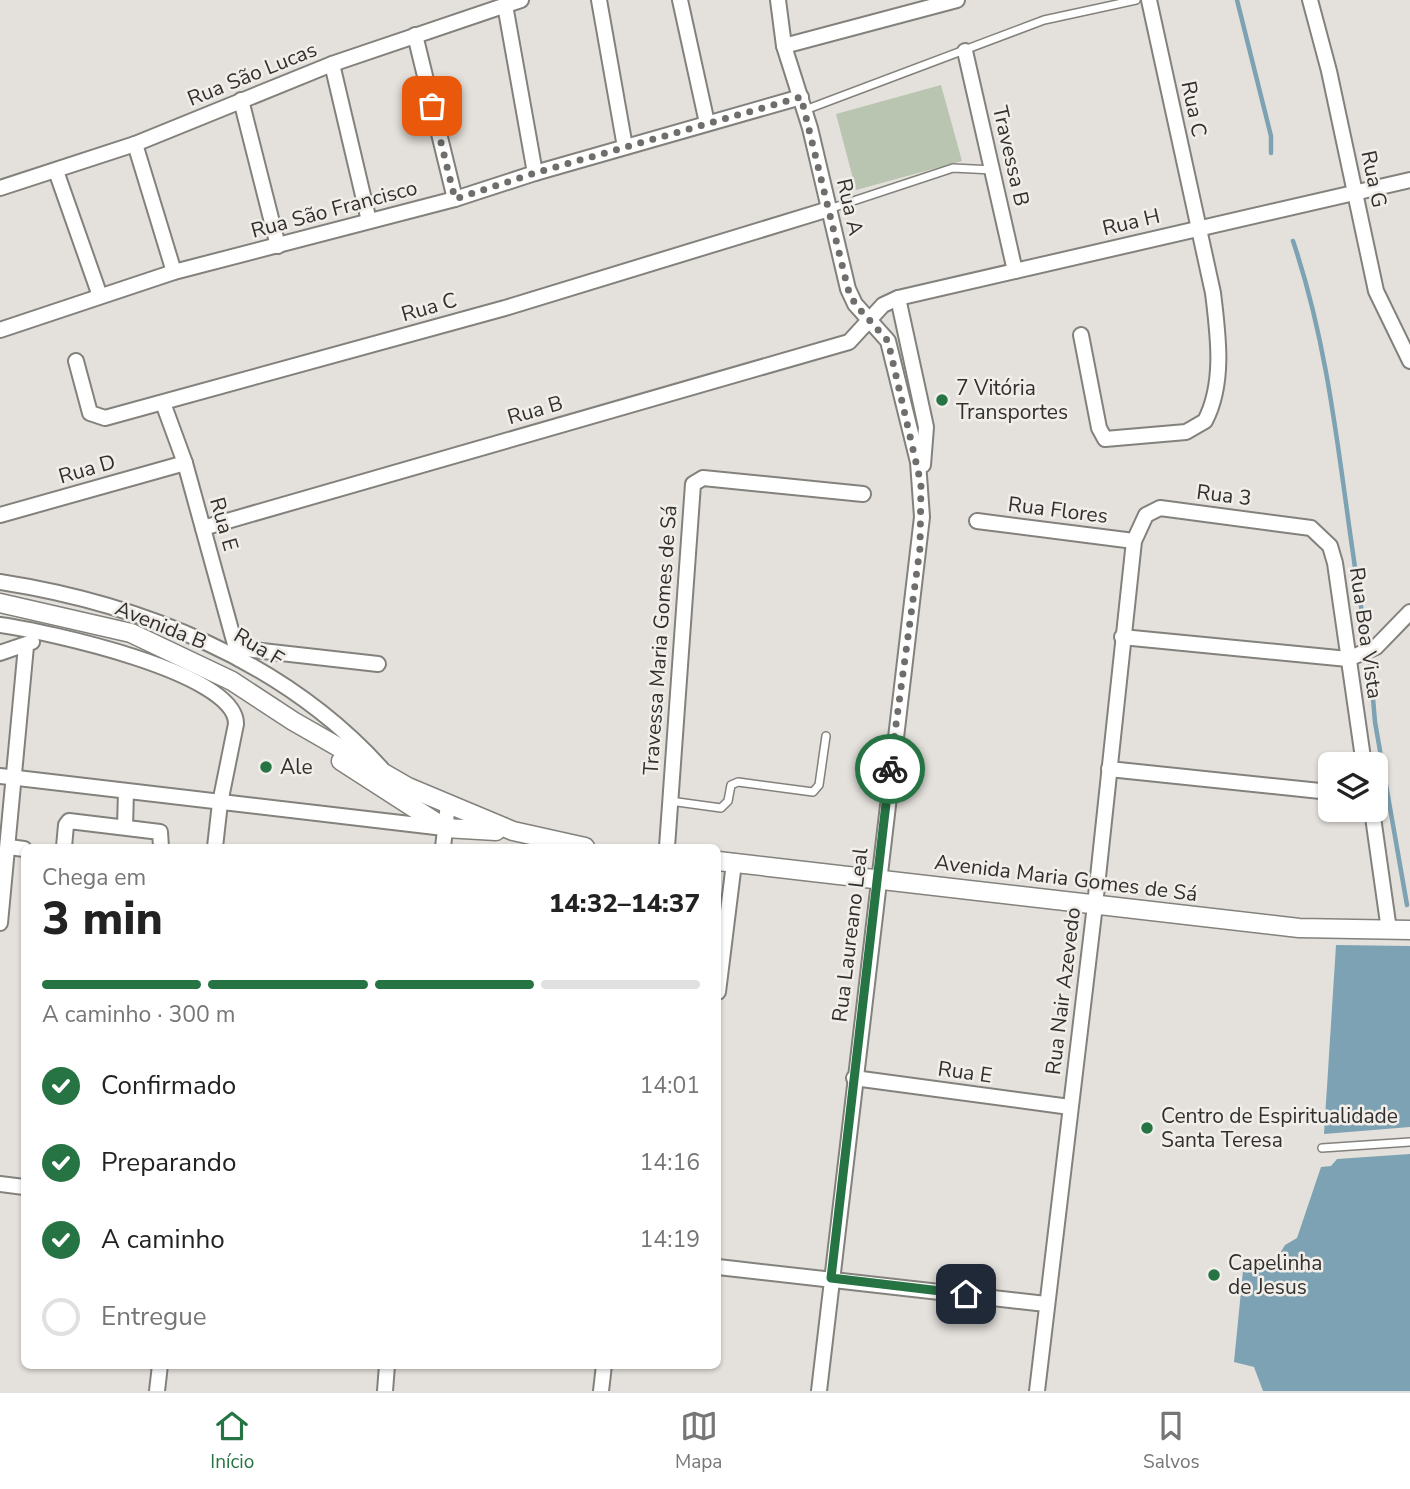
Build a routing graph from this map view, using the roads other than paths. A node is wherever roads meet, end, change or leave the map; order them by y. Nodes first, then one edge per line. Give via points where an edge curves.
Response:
1 (521, 0) edge
2 (599, 0) edge
3 (680, 0) edge
4 (778, 0) edge
5 (957, 0) edge
6 (1136, 0) edge
7 (1149, 0) edge
8 (1310, 0) edge
9 (505, 5) junction
10 (415, 36) junction
11 (784, 46) junction
12 (965, 51) junction
13 (332, 64) junction
14 (241, 100) junction
15 (803, 104) junction
16 (707, 123) junction
17 (135, 144) junction
18 (625, 147) junction
19 (994, 170) junction
20 (56, 171) junction
21 (535, 173) junction
22 (1410, 180) edge
23 (0, 188) edge
24 (1355, 193) junction
25 (455, 199) junction
26 (829, 209) junction
27 (369, 221) junction
28 (1199, 228) junction
29 (278, 246) junction
30 (1015, 271) junction
31 (174, 272) junction
32 (100, 296) junction
33 (898, 298) junction
34 (870, 320) junction
35 (0, 330) edge
36 (1081, 335) dead end
37 (76, 361) dead end
38 (1410, 361) edge
39 (163, 403) junction
40 (185, 463) junction
41 (921, 484) junction
42 (863, 494) dead end
43 (0, 515) edge
44 (1146, 515) joint
45 (977, 521) dead end
46 (1298, 526) joint
47 (203, 528) junction
48 (1134, 541) junction
49 (0, 582) edge
50 (0, 603) edge
51 (1410, 612) edge
52 (0, 625) edge
53 (48, 631) junction
54 (1122, 637) junction
55 (26, 646) junction
56 (0, 653) edge
57 (238, 653) junction
58 (1348, 659) junction
59 (378, 664) dead end
60 (293, 721) junction
61 (826, 736) dead end
62 (1362, 752) edge
63 (1109, 769) junction
64 (0, 776) edge
65 (388, 777) junction
66 (16, 778) junction
67 (1318, 791) edge
68 (126, 792) junction
69 (669, 801) junction
70 (220, 803) junction
71 (448, 804) junction
72 (1373, 822) edge
73 (125, 827) junction
74 (445, 828) junction
75 (513, 831) junction
76 (64, 844) edge
77 (161, 844) edge
78 (215, 844) edge
79 (443, 844) edge
80 (572, 844) edge
81 (667, 844) edge
82 (9, 847) junction
83 (21, 849) edge
84 (726, 862) edge
85 (3, 868) edge
86 (877, 879) junction
87 (1096, 905) junction
88 (0, 923) edge
89 (1389, 930) junction
90 (1410, 930) edge
91 (721, 943) edge
92 (854, 1078) junction
93 (1070, 1107) junction
94 (1410, 1142) edge
95 (1322, 1149) dead end
96 (0, 1184) edge
97 (21, 1186) edge
98 (721, 1268) edge
99 (831, 1278) junction
100 (1046, 1304) junction
101 (160, 1369) edge
102 (387, 1369) edge
103 (604, 1369) edge
104 (157, 1391) edge
105 (385, 1391) edge
106 (601, 1391) edge
107 (819, 1391) edge
108 (1037, 1391) edge

1 - 9 street, Rua São Lucas
2 - 18 street
3 - 16 street
4 - 11 street, Rua A
5 - 11 street
6 - 12 lane via 1044,20
7 - 28 street, Rua C
8 - 24 street, Rua G
9 - 10 street, Rua São Lucas
9 - 21 street
10 - 13 street, Rua São Lucas
10 - 25 street
11 - 15 street, Rua A
12 - 15 lane
12 - 19 street, Travessa B
13 - 14 street, Rua São Lucas
13 - 27 street
14 - 17 street, Rua São Lucas
14 - 29 street
15 - 16 street, Rua São Francisco
15 - 26 street, Rua A
16 - 18 street, Rua São Francisco
17 - 20 street, Rua São Lucas
17 - 31 street
18 - 21 street, Rua São Francisco
19 - 26 lane via 953,168
19 - 30 street, Travessa B
20 - 23 street, Rua São Lucas
20 - 32 street
21 - 25 street, Rua São Francisco
22 - 24 street, Rua H
24 - 28 street, Rua H
24 - 38 street, Rua G via 1376,290
25 - 27 street, Rua São Francisco
26 - 34 street, Rua A via 848,289
26 - 39 street, Rua C via 505,308
27 - 29 street, Rua São Francisco
28 - 30 street, Rua H
28 - 36 street, Rua C via 1218,335 1210,413 1197,428 1105,439
29 - 31 street, Rua São Francisco
30 - 33 street, Rua H
31 - 32 street, Rua São Francisco
32 - 35 street, Rua São Francisco
33 - 34 street, Rua H via 883,305
33 - 41 street, Rua Laureano Leal via 926,427
34 - 41 street, Rua Laureano Leal via 888,341
34 - 47 street, Rua B via 849,341
37 - 39 street, Rua C via 90,413 97,417
39 - 40 street, Rua E
40 - 43 street, Rua D
40 - 47 street, Rua E
41 - 86 street, Rua Laureano Leal via 920,548
42 - 69 street, Travessa Maria Gomes de Sá via 703,478 693,484
44 - 46 street, Rua 3 via 1160,508
44 - 48 street, Rua Nair Azevedo
45 - 48 street, Rua Flores
46 - 58 street, Rua Boa Vista via 1318,532 1330,546
47 - 57 street, Rua E
48 - 54 street, Rua Nair Azevedo
49 - 57 street, Rua F via 100,602
50 - 60 street, Avenida B via 131,633 203,665
51 - 58 street via 1376,647
52 - 53 street
53 - 55 street
53 - 70 street via 111,648 169,671 215,693 237,713
54 - 58 street
54 - 63 street, Rua Nair Azevedo
55 - 56 street
55 - 66 street
57 - 59 street, Rua F
57 - 65 street, Rua F via 331,721
58 - 62 street, Rua Boa Vista
60 - 65 street, Avenida B
60 - 74 street, Avenida B via 304,736
61 - 69 lane via 813,792 738,782 731,785 728,801 720,808
63 - 67 street
63 - 87 street, Rua Nair Azevedo
64 - 66 street
65 - 71 street, Avenida B
66 - 68 street
66 - 82 street
68 - 70 street
68 - 73 street
69 - 81 street, Travessa Maria Gomes de Sá
70 - 74 street
70 - 78 street
71 - 74 street
71 - 75 street
72 - 89 street
73 - 76 street via 69,821
73 - 77 street via 162,832
74 - 75 street
74 - 79 street
75 - 80 street
82 - 83 street
82 - 85 street
84 - 86 street, Avenida Maria Gomes de Sá
84 - 91 street
85 - 88 street
86 - 87 street, Avenida Maria Gomes de Sá
86 - 92 street, Rua Laureano Leal
87 - 89 street, Avenida Maria Gomes de Sá via 1298,928
87 - 93 street, Rua Nair Azevedo
89 - 90 street, Avenida Maria Gomes de Sá
92 - 93 street, Rua E
92 - 99 street, Rua Laureano Leal
93 - 100 street, Rua Nair Azevedo
94 - 95 lane
96 - 97 street
98 - 99 street
99 - 100 street
99 - 107 street, Rua Laureano Leal
100 - 108 street, Rua Nair Azevedo
101 - 104 street
102 - 105 street
103 - 106 street

